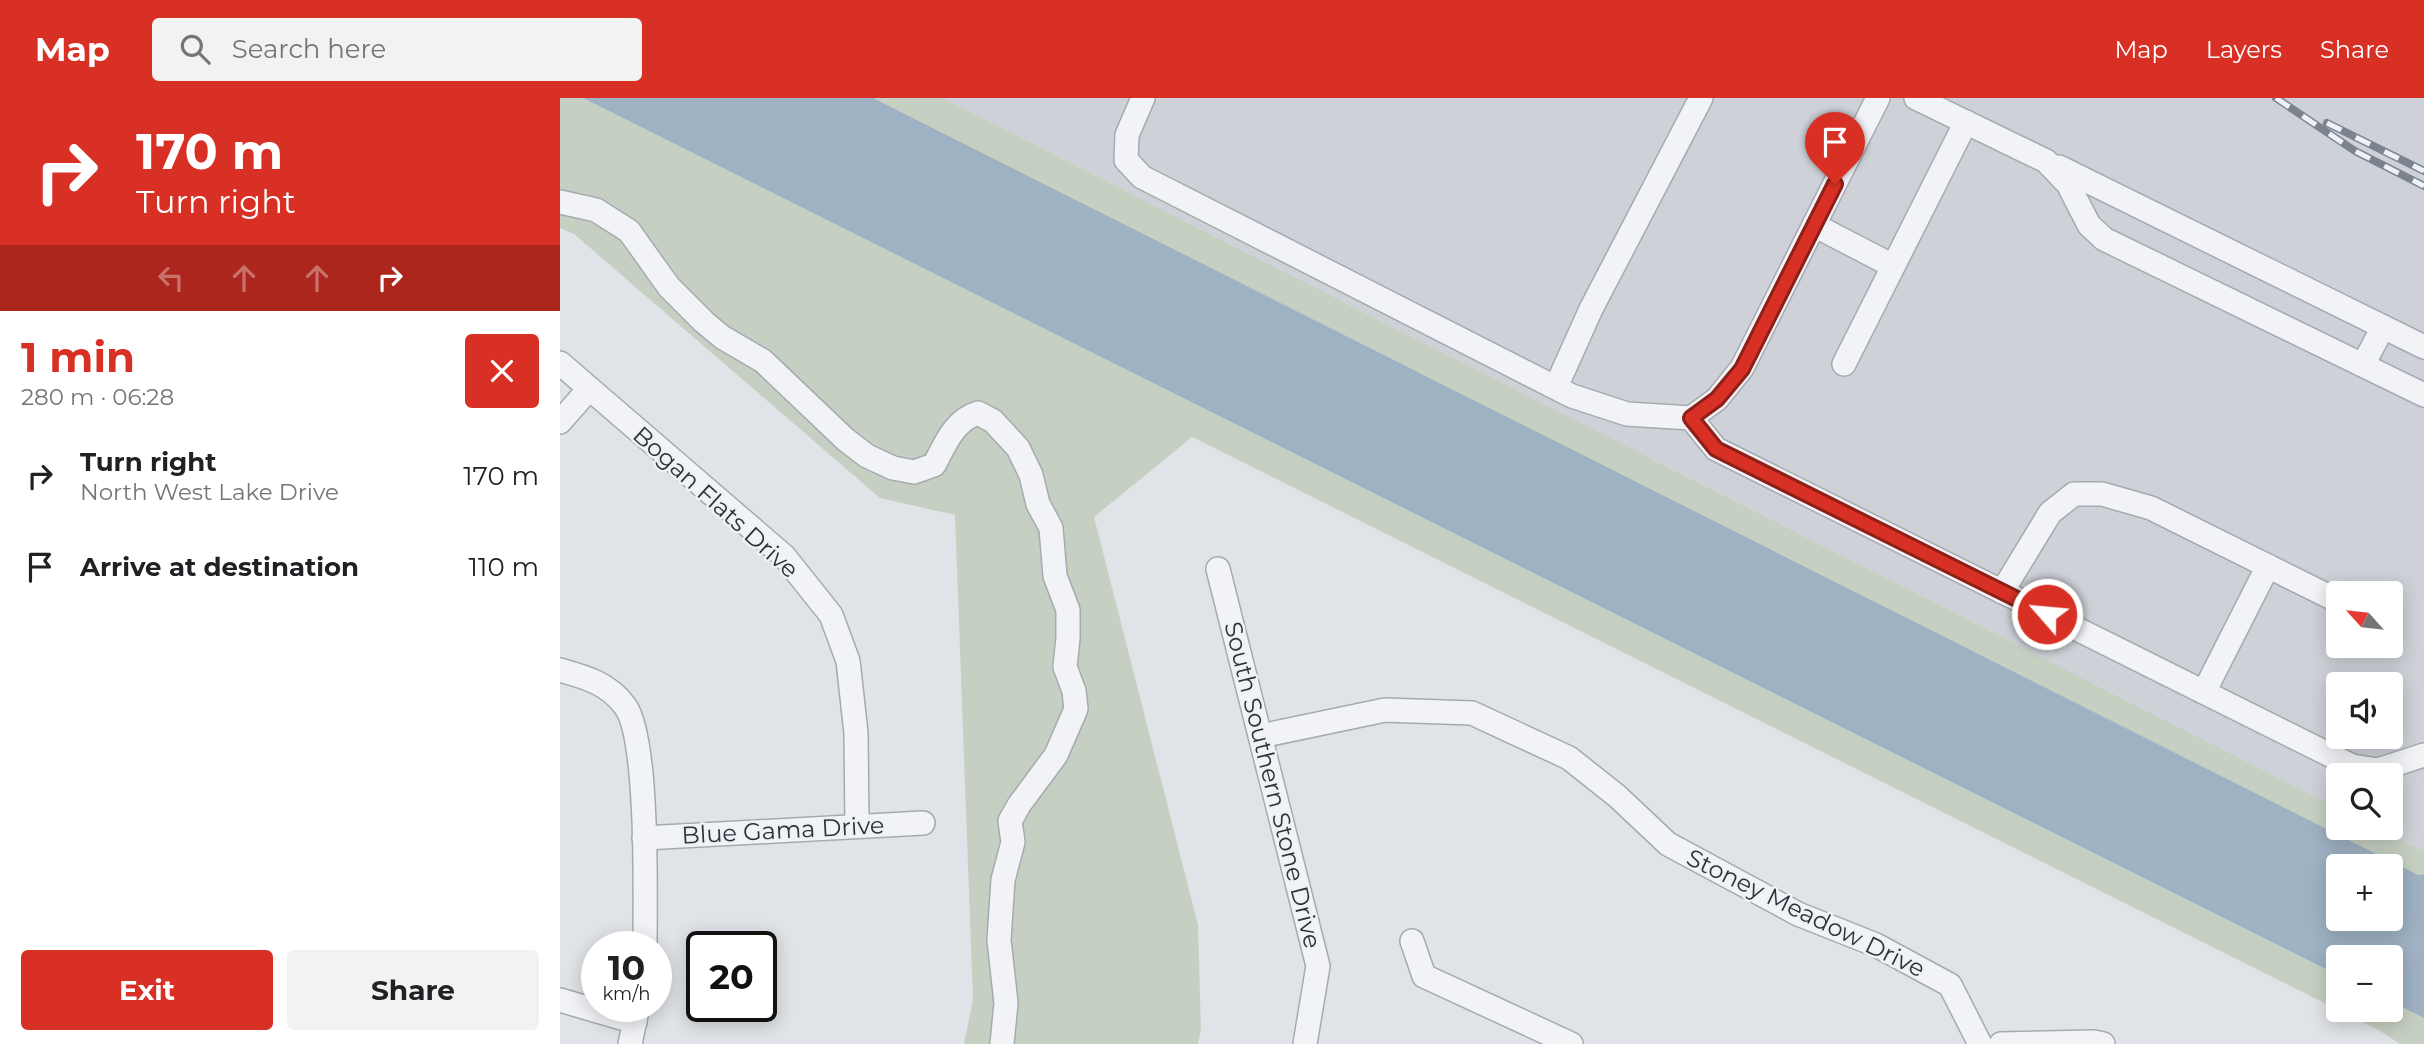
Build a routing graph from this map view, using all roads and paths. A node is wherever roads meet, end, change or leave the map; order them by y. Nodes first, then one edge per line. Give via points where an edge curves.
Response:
1 (1143, 98) edge
2 (1701, 98) edge
3 (1916, 98) edge
4 (1875, 99) edge
5 (1966, 122) junction
6 (2046, 161) junction
7 (560, 202) edge
8 (1814, 225) junction
9 (1894, 266) junction
10 (2383, 327) junction
11 (2424, 348) edge
12 (560, 363) edge
13 (1844, 364) dead end
14 (2363, 365) junction
15 (1556, 387) junction
16 (589, 389) junction
17 (2424, 395) edge
18 (1691, 418) junction
19 (560, 422) edge
20 (2268, 566) junction
21 (1218, 569) dead end
22 (2002, 592) junction
23 (2326, 595) edge
24 (560, 670) edge
25 (2204, 692) junction
26 (1261, 736) junction
27 (2424, 755) edge
28 (923, 822) dead end
29 (857, 826) junction
30 (644, 838) junction
31 (645, 931) edge
32 (1412, 941) dead end
33 (560, 1000) edge
34 (634, 1024) edge
35 (1002, 1044) edge
36 (1305, 1044) edge
37 (1571, 1044) edge
38 (1980, 1044) edge
39 (2001, 1044) edge
40 (2103, 1044) edge

1 - 15 street via 1127,135 1126,159 1142,177
2 - 15 street via 1591,309
3 - 5 street
4 - 8 street
5 - 6 street
5 - 9 street
6 - 10 street
6 - 14 street via 2068,184 2089,225 2104,239
7 - 35 street via 597,209 629,231 669,288 704,322 763,361 867,456 914,472 934,465 965,417 978,413 993,421 1018,448 1051,528 1055,576 1068,610 1065,667 1076,709 1056,755 1010,821 1013,842 1003,880 999,940 1006,1003
8 - 9 street
8 - 18 street via 1742,369 1717,399
9 - 13 street
10 - 11 street
10 - 14 street
12 - 16 street, Bogan Flats Drive
14 - 17 street
15 - 18 street via 1627,414
16 - 19 street
16 - 29 street, Bogan Flats Drive via 783,556 831,615 848,661 856,733
18 - 22 street via 1716,449
20 - 22 street via 2151,508 2102,494 2074,494 2050,513
20 - 23 street
20 - 25 street
21 - 26 street, South Southern Stone Drive
22 - 25 street
24 - 30 street via 595,679 625,706 637,737
25 - 27 street via 2352,766 2378,770
26 - 36 street, South Southern Stone Drive via 1318,966
26 - 38 street, Stoney Meadow Drive via 1385,710 1472,713 1569,758 1668,844 1798,914 1876,945 1950,985
28 - 29 street, Blue Gama Drive
29 - 30 street, Blue Gama Drive
30 - 31 street
32 - 37 street via 1424,976
33 - 34 street
39 - 40 street

